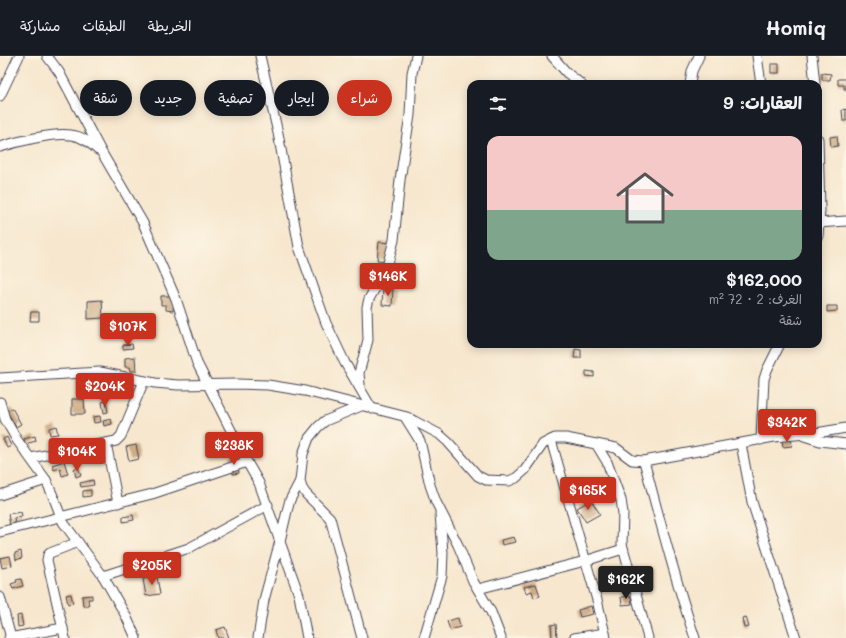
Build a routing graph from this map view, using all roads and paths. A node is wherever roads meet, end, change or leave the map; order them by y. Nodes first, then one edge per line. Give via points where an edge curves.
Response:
1 (19, 56) edge
2 (47, 56) edge
3 (260, 56) edge
4 (416, 56) edge
5 (552, 56) edge
6 (699, 56) edge
7 (757, 56) edge
8 (812, 56) edge
9 (576, 80) edge
10 (691, 80) edge
11 (760, 80) edge
12 (815, 80) edge
13 (0, 96) edge
14 (0, 147) edge
15 (102, 153) junction
16 (846, 221) edge
17 (822, 223) edge
18 (778, 348) edge
19 (0, 378) edge
20 (144, 381) junction
21 (207, 385) junction
22 (362, 392) junction
23 (0, 402) edge
24 (361, 406) junction
25 (372, 409) junction
26 (405, 417) junction
27 (846, 428) edge
28 (799, 435) junction
29 (551, 440) junction
30 (761, 440) junction
31 (106, 443) junction
32 (596, 444) junction
33 (741, 444) junction
34 (846, 444) edge
35 (31, 458) junction
36 (644, 461) junction
37 (247, 462) junction
38 (46, 480) junction
39 (300, 481) junction
40 (0, 495) edge
41 (118, 503) junction
42 (268, 505) junction
43 (440, 510) junction
44 (60, 517) junction
45 (0, 532) edge
46 (280, 541) junction
47 (78, 542) junction
48 (623, 548) junction
49 (585, 561) junction
50 (102, 576) junction
51 (478, 589) junction
52 (0, 597) edge
53 (63, 628) junction
54 (605, 636) edge
55 (10, 638) edge
56 (66, 638) edge
57 (136, 638) edge
58 (258, 638) edge
59 (307, 638) edge
60 (362, 638) edge
61 (424, 638) edge
62 (501, 638) edge
63 (574, 638) edge
64 (648, 638) edge
65 (695, 638) edge
66 (796, 638) edge

1 - 13 street
2 - 15 street via 59,72
3 - 22 street via 278,133 299,247 326,323
4 - 22 street via 391,256 388,267 371,293 367,307 368,340 359,378
5 - 9 street
6 - 10 street
7 - 11 street
8 - 12 street
14 - 15 street via 59,134 71,135 89,142
15 - 21 street via 143,223 176,299
16 - 17 street
18 - 30 street via 764,379
19 - 20 street via 100,372
20 - 21 street
20 - 31 street via 121,436 116,441
21 - 24 street via 268,385 304,391
21 - 37 street
22 - 25 street
23 - 35 street via 5,419
24 - 25 street
24 - 39 street via 325,421 318,427 303,454
25 - 26 street
26 - 29 street via 439,434 478,476 486,480 509,481 516,478 525,470 539,449
26 - 43 street via 420,441 433,496
27 - 28 street
28 - 30 street
28 - 34 street
29 - 32 street via 566,438
29 - 49 street
30 - 33 street
31 - 35 street
31 - 41 street
32 - 36 street via 616,448 632,460
32 - 48 street via 607,462 620,500 623,513
33 - 36 street
33 - 66 street via 752,502
35 - 38 street
36 - 65 street via 672,566
37 - 41 street
37 - 42 street
38 - 40 street
38 - 44 street
39 - 46 street via 290,500
39 - 60 street via 306,494 330,518
41 - 44 street
42 - 46 street
42 - 50 street via 190,548
43 - 51 street
43 - 61 street via 442,576
44 - 45 street
44 - 47 street
46 - 58 street via 264,600
46 - 59 street via 299,595
47 - 50 street
47 - 53 street via 50,553 47,560
48 - 49 street
48 - 64 street
49 - 51 street
49 - 54 street
50 - 57 street
51 - 62 street
52 - 55 street
53 - 55 street
53 - 56 street
54 - 63 street

